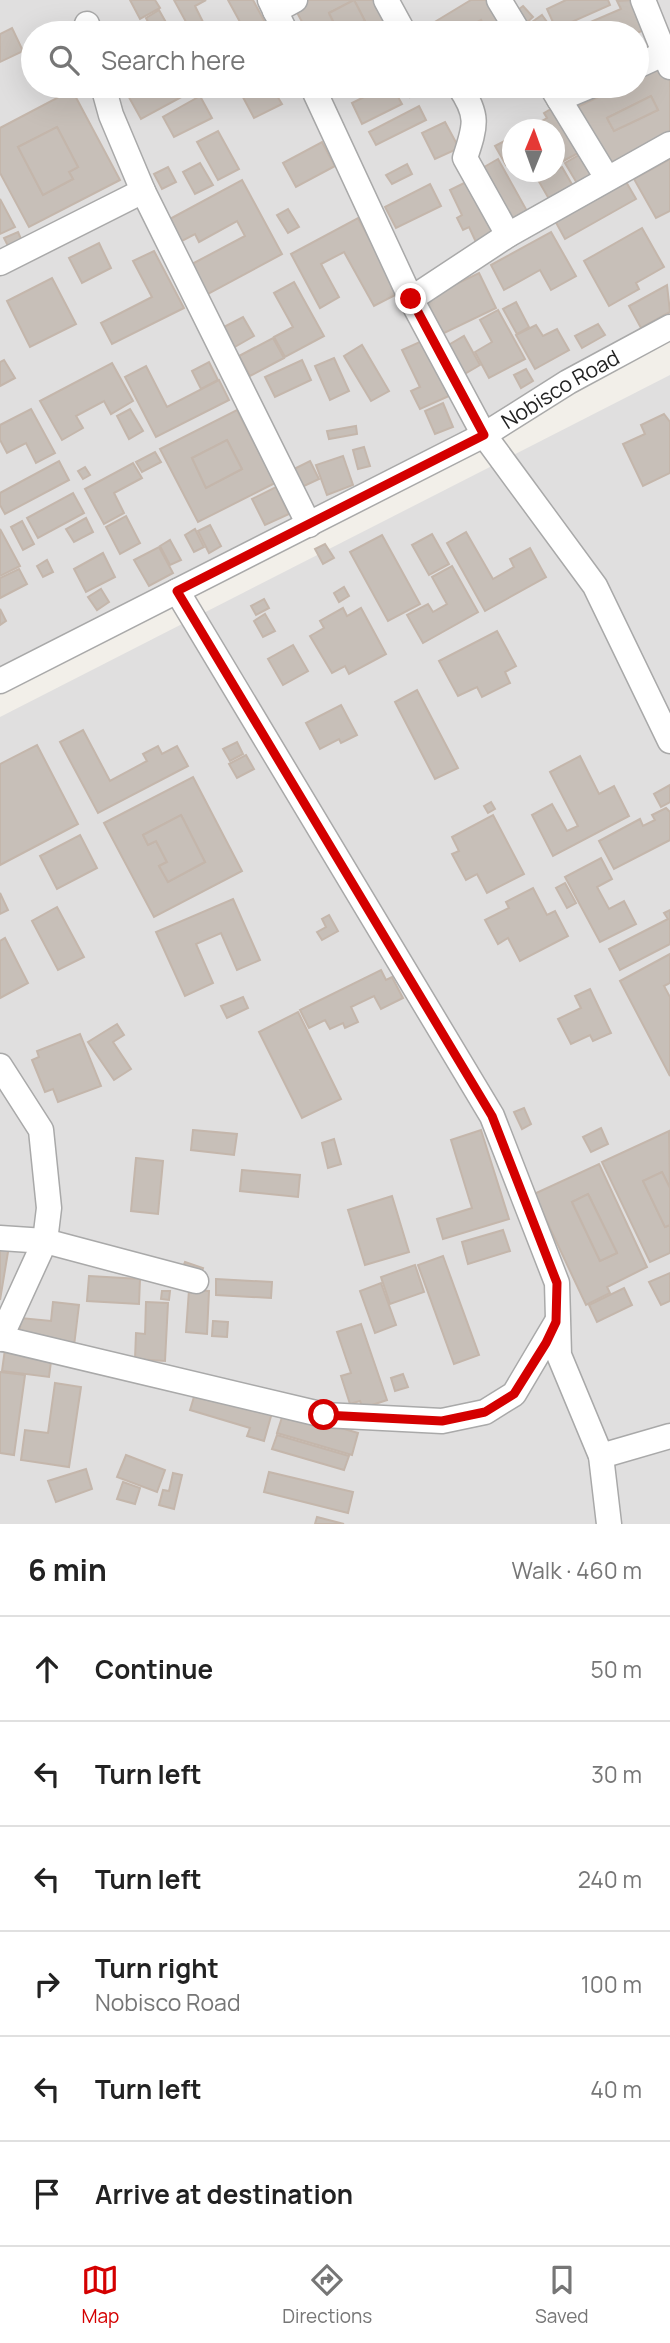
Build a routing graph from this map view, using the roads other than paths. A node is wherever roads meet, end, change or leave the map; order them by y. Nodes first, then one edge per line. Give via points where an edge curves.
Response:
1 (386, 0) edge
2 (499, 0) edge
3 (643, 0) edge
4 (396, 21) edge
5 (512, 21) edge
6 (667, 61) edge
7 (649, 64) edge
8 (106, 98) edge
9 (318, 98) edge
10 (467, 98) edge
11 (559, 98) edge
12 (670, 144) edge
13 (607, 178) junction
14 (143, 191) junction
15 (508, 235) junction
16 (0, 263) edge
17 (411, 299) junction
18 (670, 327) edge
19 (484, 435) junction
20 (309, 525) junction
21 (177, 591) junction
22 (0, 681) edge
23 (670, 741) edge
24 (0, 1066) edge
25 (0, 1238) edge
26 (45, 1241) junction
27 (196, 1281) dead end
28 (556, 1322) junction
29 (0, 1338) edge
30 (670, 1436) edge
31 (601, 1456) junction
32 (609, 1524) edge

1 - 4 street
2 - 5 street
3 - 6 street
6 - 7 street
8 - 14 street
9 - 17 street
10 - 15 street via 473,107 475,129 465,158
11 - 13 street
12 - 13 street
13 - 15 street
14 - 16 street
14 - 20 street
15 - 17 street
17 - 19 street
18 - 19 street, Nobisco Road via 568,382
19 - 20 street, Nobisco Road
19 - 23 street via 595,586
20 - 21 street, Nobisco Road
21 - 22 street, Nobisco Road
21 - 28 street via 492,1116 557,1283
24 - 26 street via 41,1130 49,1208
25 - 26 street
26 - 27 street
26 - 29 street
28 - 29 street via 514,1394 485,1412 442,1421 324,1415
28 - 31 street via 559,1355
30 - 31 street
31 - 32 street

